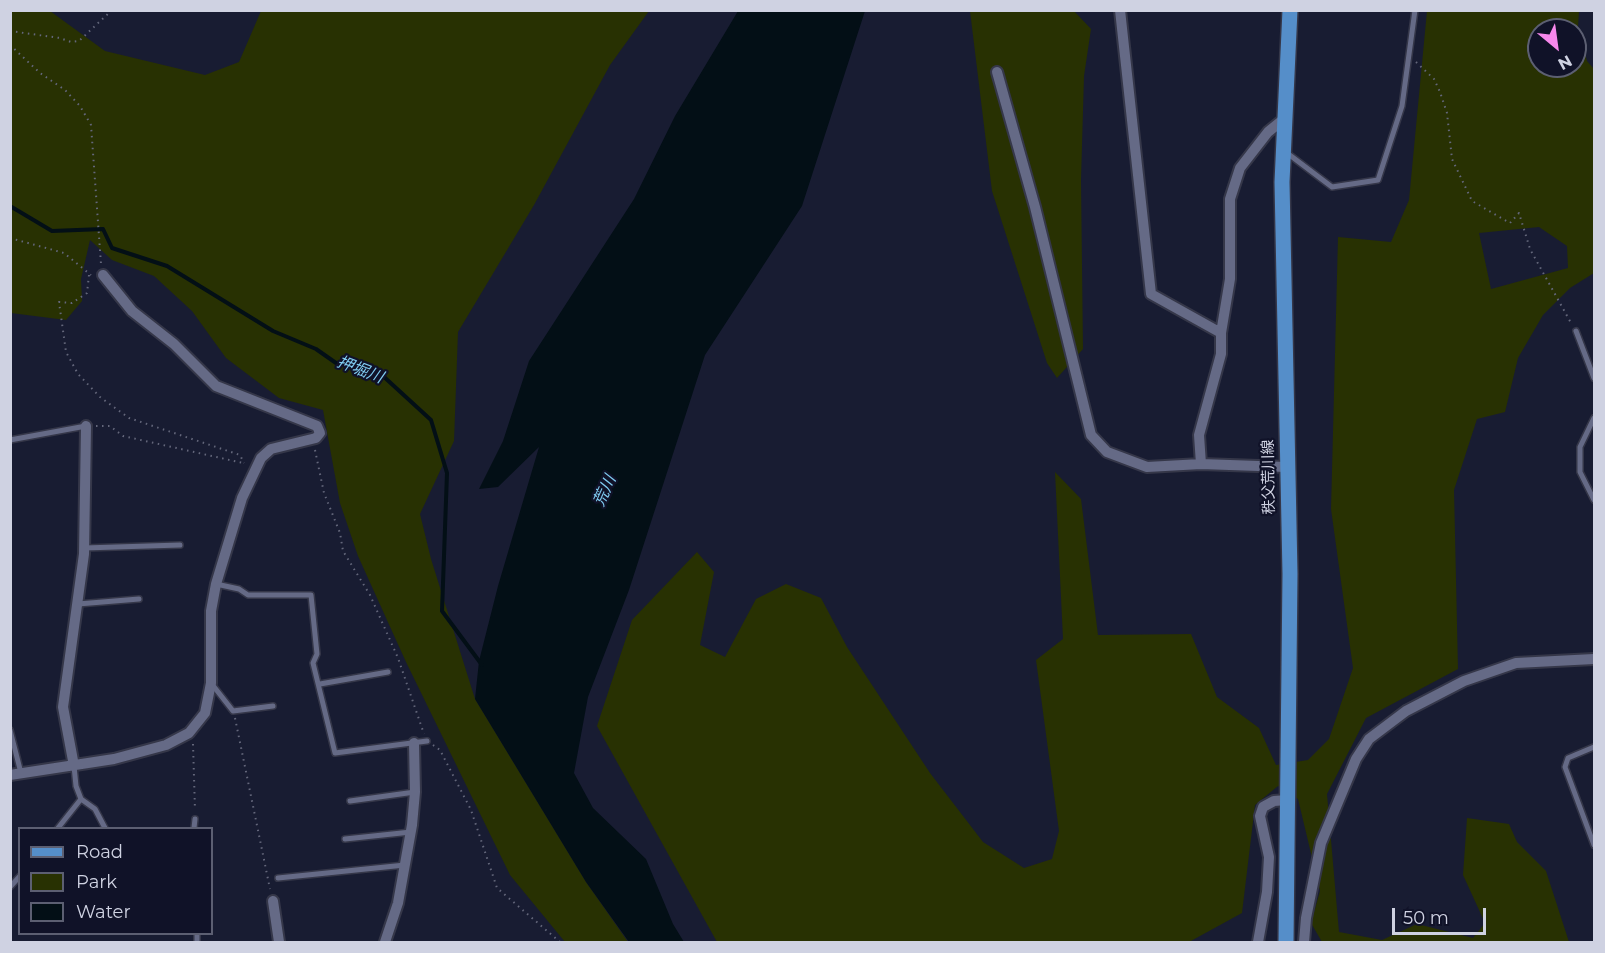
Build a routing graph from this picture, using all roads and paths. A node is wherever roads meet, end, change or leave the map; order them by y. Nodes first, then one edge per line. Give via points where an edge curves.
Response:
1 (112, 10) edge
2 (1120, 10) edge
3 (1290, 10) edge
4 (1415, 10) edge
5 (10, 32) edge
6 (10, 45) edge
7 (1410, 56) junction
8 (997, 72) dead end
9 (1284, 119) junction
10 (1283, 150) junction
11 (10, 238) edge
12 (89, 275) junction
13 (103, 275) junction
14 (1576, 331) joint
15 (1221, 333) junction
16 (1594, 378) edge
17 (1594, 418) edge
18 (86, 426) junction
19 (316, 438) junction
20 (10, 440) edge
21 (244, 463) junction
22 (1201, 464) junction
23 (258, 466) junction
24 (1287, 467) junction
25 (1594, 500) edge
26 (180, 544) dead end
27 (84, 548) junction
28 (216, 584) junction
29 (139, 599) dead end
30 (78, 604) junction
31 (1594, 659) edge
32 (388, 672) dead end
33 (211, 683) junction
34 (320, 684) junction
35 (273, 706) dead end
36 (233, 711) junction
37 (10, 730) edge
38 (189, 733) junction
39 (427, 741) junction
40 (414, 743) junction
41 (1594, 747) edge
42 (74, 766) junction
43 (16, 774) edge
44 (415, 792) junction
45 (81, 800) junction
46 (1287, 800) junction
47 (350, 801) dead end
48 (195, 819) joint
49 (59, 827) edge
50 (104, 827) edge
51 (194, 827) edge
52 (411, 832) junction
53 (345, 838) dead end
54 (1594, 844) edge
55 (405, 865) junction
56 (278, 878) dead end
57 (273, 901) joint
58 (279, 942) edge
59 (385, 942) edge
60 (560, 942) edge
61 (1258, 942) edge
62 (1286, 942) edge
63 (1304, 942) edge

1 - 5 path via 80,41
2 - 15 street via 1151,294
3 - 9 main road, 秩父荒川線
4 - 7 lane
6 - 13 path via 65,90 91,125
7 - 10 lane via 1402,106 1378,180 1332,187
7 - 14 path via 1434,79 1440,93 1447,113 1452,159 1472,201 1510,223 1519,213 1530,249
8 - 22 street via 1091,435 1107,452 1147,467
9 - 10 main road, 秩父荒川線
9 - 15 street via 1268,132 1240,168 1230,199 1230,279
10 - 24 main road, 秩父荒川線
11 - 12 path via 64,253
12 - 13 path
12 - 21 path via 87,293 72,303 59,302 66,352 78,374 100,397 129,418 240,456
13 - 19 street via 132,311 174,344 216,386 317,426 320,433
14 - 16 lane
15 - 22 street via 1221,354 1199,435
17 - 25 lane via 1580,447 1580,472
18 - 20 lane
18 - 21 path via 110,426 123,436
18 - 27 street
19 - 23 street via 271,448
19 - 39 path via 324,493 340,532 343,551 370,596 398,658
21 - 23 path
22 - 24 street
23 - 28 street via 242,498
24 - 46 main road, 秩父荒川線
26 - 27 lane
27 - 30 street
28 - 33 street via 211,611
28 - 34 lane via 248,595 311,595 318,654 313,663
29 - 30 lane
30 - 42 street via 63,707
31 - 63 street via 1516,663 1464,681 1406,711 1369,739 1356,759 1321,843
32 - 34 lane
33 - 36 lane
33 - 38 street via 206,713
34 - 40 lane via 335,753
35 - 36 lane
36 - 57 path
37 - 43 lane
38 - 42 street via 166,745
38 - 48 path via 193,744
39 - 40 lane
39 - 60 path via 440,750 471,810 497,888
40 - 44 street
41 - 54 lane via 1568,758 1564,767
42 - 43 street
42 - 45 lane
44 - 47 lane
44 - 52 street
45 - 49 lane
45 - 50 lane via 95,809
46 - 61 street via 1263,807 1260,816 1269,857
46 - 62 main road, 秩父荒川線
48 - 51 lane
52 - 53 lane
52 - 55 street
55 - 56 lane
55 - 59 street
57 - 58 street

